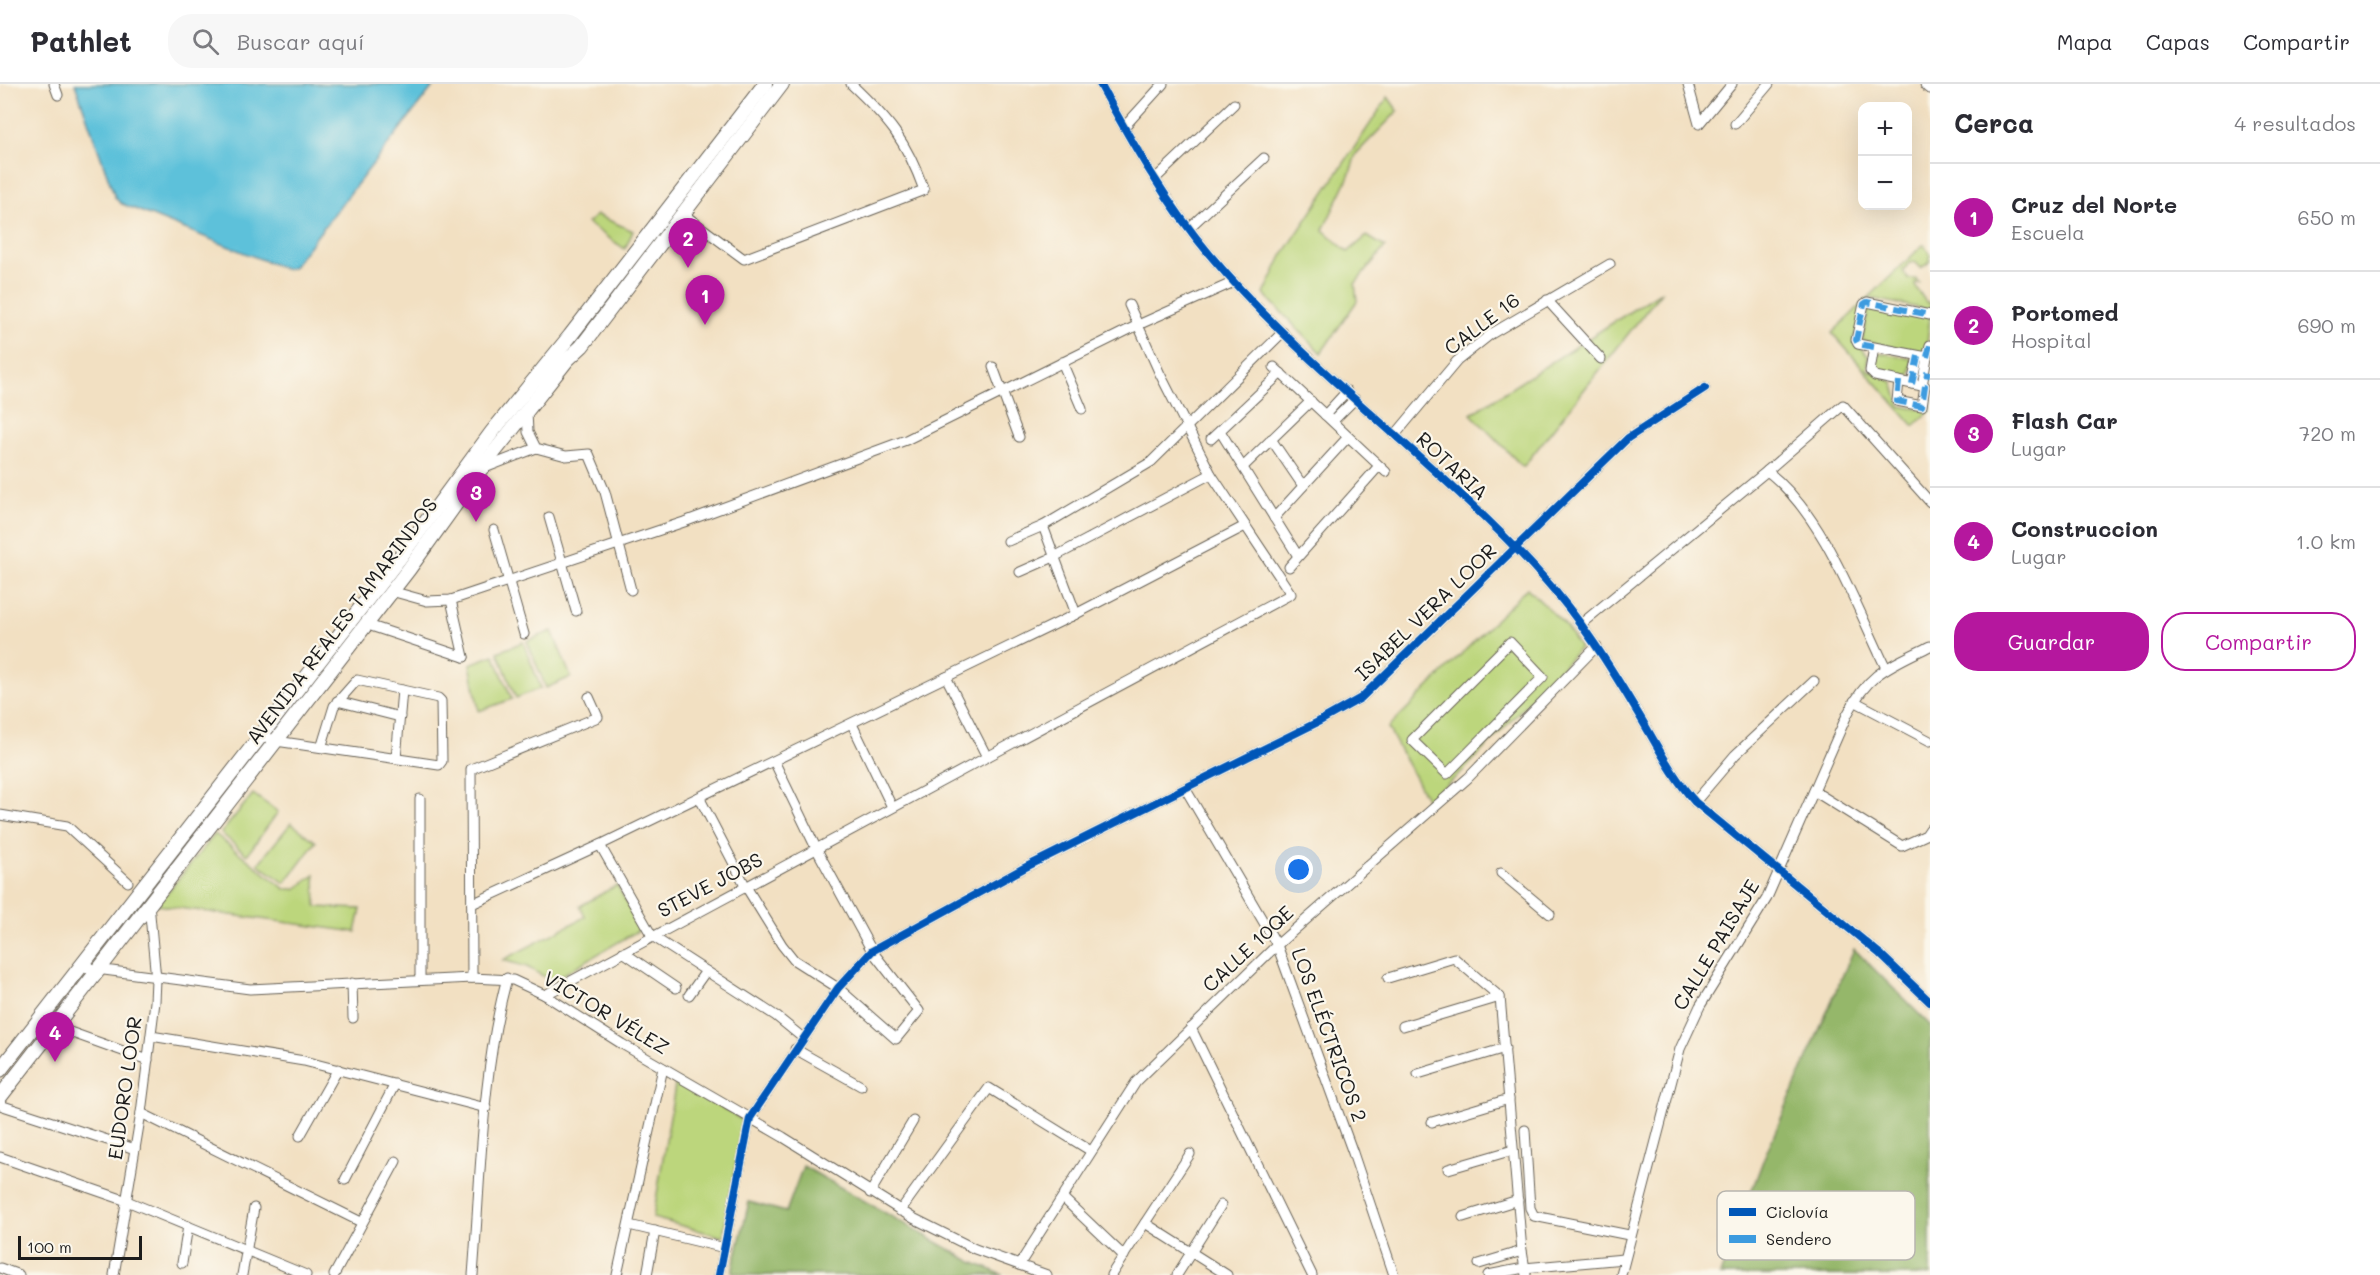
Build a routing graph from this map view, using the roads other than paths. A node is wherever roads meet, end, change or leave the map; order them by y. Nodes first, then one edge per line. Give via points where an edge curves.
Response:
1 (54, 84) edge
2 (765, 84) edge
3 (782, 84) edge
4 (851, 84) edge
5 (1100, 84) edge
6 (1163, 84) edge
7 (1688, 84) edge
8 (1732, 84) edge
9 (1769, 84) edge
10 (58, 94) dead end
11 (1234, 104) dead end
12 (1735, 124) dead end
13 (1125, 127) junction
14 (1264, 158) dead end
15 (1156, 178) junction
16 (682, 213) junction
17 (1189, 228) junction
18 (660, 232) junction
19 (1610, 264) dead end
20 (1234, 282) junction
21 (1547, 300) junction
22 (1129, 304) dead end
23 (1930, 315) edge
24 (1138, 326) junction
25 (1283, 332) junction
26 (1930, 345) edge
27 (1874, 347) junction
28 (1923, 356) junction
29 (1601, 359) dead end
30 (1062, 362) junction
31 (993, 368) dead end
32 (1927, 375) edge
33 (1899, 381) junction
34 (1917, 385) junction
35 (1705, 388) dead end
36 (1347, 392) junction
37 (1003, 393) junction
38 (1354, 399) junction
39 (1311, 401) junction
40 (1082, 409) dead end
41 (527, 410) junction
42 (1329, 418) junction
43 (1187, 426) junction
44 (1220, 431) junction
45 (1395, 435) junction
46 (498, 436) junction
47 (1348, 436) junction
48 (1019, 437) dead end
49 (1211, 439) dead end
50 (1272, 440) junction
51 (536, 448) junction
52 (1243, 467) junction
53 (480, 470) junction
54 (1767, 471) junction
55 (1211, 474) junction
56 (1303, 486) junction
57 (1930, 502) edge
58 (549, 517) dead end
59 (1274, 518) junction
60 (1043, 526) junction
61 (1245, 526) junction
62 (494, 530) dead end
63 (1008, 541) dead end
64 (619, 543) junction
65 (1515, 548) junction
66 (1298, 556) junction
67 (1054, 557) junction
68 (562, 562) junction
69 (1288, 567) dead end
70 (1020, 572) dead end
71 (508, 580) junction
72 (631, 590) dead end
73 (391, 591) junction
74 (451, 600) junction
75 (576, 611) dead end
76 (1076, 614) junction
77 (365, 624) junction
78 (1581, 624) junction
79 (524, 634) dead end
80 (1510, 642) joint
81 (1597, 646) junction
82 (1930, 646) edge
83 (1886, 668) junction
84 (946, 677) junction
85 (1814, 681) dead end
86 (402, 690) junction
87 (589, 697) dead end
88 (337, 701) junction
89 (1854, 701) junction
90 (400, 717) junction
91 (852, 724) junction
92 (261, 735) junction
93 (279, 737) junction
94 (1930, 741) edge
95 (322, 745) junction
96 (987, 757) junction
97 (396, 759) junction
98 (774, 761) junction
99 (1185, 788) junction
100 (1814, 791) junction
101 (699, 797) junction
102 (420, 799) dead end
103 (1695, 802) junction
104 (892, 807) junction
105 (0, 815) edge
106 (1930, 829) edge
107 (600, 845) junction
108 (816, 848) junction
109 (1501, 873) dead end
110 (1779, 873) junction
111 (128, 882) dead end
112 (746, 885) junction
113 (149, 904) junction
114 (472, 904) junction
115 (1550, 914) dead end
116 (652, 936) junction
117 (1277, 945) junction
118 (872, 951) junction
119 (623, 952) junction
120 (81, 967) junction
121 (97, 969) junction
122 (706, 971) junction
123 (156, 978) junction
124 (472, 978) junction
125 (507, 978) junction
126 (1388, 978) dead end
127 (420, 980) junction
128 (352, 983) junction
129 (676, 988) dead end
130 (838, 988) junction
131 (545, 995) junction
132 (689, 995) dead end
133 (1500, 997) junction
134 (1930, 1002) edge
135 (353, 1018) dead end
136 (53, 1026) junction
137 (1403, 1026) dead end
138 (1191, 1028) junction
139 (151, 1036) junction
140 (802, 1038) junction
141 (1505, 1048) junction
142 (795, 1049) junction
143 (148, 1060) junction
144 (663, 1068) junction
145 (338, 1069) junction
146 (0, 1070) edge
147 (1418, 1074) dead end
148 (395, 1084) junction
149 (861, 1086) dead end
150 (0, 1097) edge
151 (1509, 1099) junction
152 (0, 1105) edge
153 (486, 1108) junction
154 (141, 1113) junction
155 (750, 1118) junction
156 (913, 1121) dead end
157 (1432, 1122) dead end
158 (1525, 1130) dead end
159 (300, 1136) dead end
160 (135, 1149) junction
161 (1513, 1149) junction
162 (1091, 1151) junction
163 (1190, 1155) dead end
164 (0, 1158) edge
165 (396, 1161) dead end
166 (1448, 1169) dead end
167 (345, 1180) dead end
168 (870, 1193) junction
169 (1063, 1198) junction
170 (1518, 1200) junction
171 (127, 1201) junction
172 (1221, 1205) dead end
173 (254, 1208) dead end
174 (900, 1210) junction
175 (1463, 1217) dead end
176 (361, 1222) junction
177 (1145, 1223) junction
178 (629, 1225) junction
179 (188, 1226) junction
180 (655, 1231) junction
181 (1629, 1236) junction
182 (725, 1248) junction
183 (248, 1251) junction
184 (1522, 1251) junction
185 (1192, 1252) junction
186 (1124, 1256) junction
187 (1624, 1259) junction
188 (182, 1263) dead end
189 (1479, 1264) dead end
190 (1019, 1265) junction
191 (0, 1268) edge
192 (1525, 1272) edge
193 (19, 1275) edge
194 (114, 1275) edge
195 (242, 1275) edge
196 (306, 1275) edge
197 (334, 1275) edge
198 (473, 1275) edge
199 (617, 1275) edge
200 (647, 1275) edge
201 (719, 1275) edge
202 (1047, 1275) edge
203 (1111, 1275) edge
204 (1177, 1275) edge
205 (1227, 1275) edge
206 (1312, 1275) edge
207 (1394, 1275) edge
208 (1488, 1275) edge
209 (1621, 1275) edge

1 - 10 street
2 - 18 main road, AVENIDA REALES TAMARINDOS
3 - 16 main road, AVENIDA REALES TAMARINDOS
4 - 16 street via 895,129 924,190 744,259
5 - 13 street, ROTARIA
6 - 13 street
7 - 8 street via 1699,124
9 - 12 street
11 - 15 street
13 - 15 street, ROTARIA
14 - 17 street
15 - 17 street, ROTARIA
16 - 18 main road, AVENIDA REALES TAMARINDOS
17 - 20 street, ROTARIA
18 - 41 main road, AVENIDA REALES TAMARINDOS via 582,346
18 - 46 main road, AVENIDA REALES TAMARINDOS
19 - 21 street, CALLE 16
20 - 24 street
20 - 25 street, ROTARIA
21 - 29 street
21 - 45 street, CALLE 16 via 1491,334 1457,361
22 - 24 street
23 - 27 street via 1867,302 1856,340 1858,344
24 - 30 street
24 - 43 street
25 - 36 street, ROTARIA
25 - 43 street
26 - 28 street
27 - 28 street
27 - 33 street via 1870,371 1875,376
28 - 32 street
28 - 34 street
30 - 37 street
30 - 40 street
31 - 37 street
32 - 34 street
33 - 34 street
33 - 34 street via 1897,401 1922,406 1926,386
35 - 65 street, ISABEL VERA LOOR via 1628,438
36 - 38 street, ROTARIA
36 - 42 street
37 - 48 street
37 - 64 street via 896,444
38 - 42 street
38 - 45 street, ROTARIA
39 - 42 street
39 - 44 street via 1277,370
39 - 50 street
41 - 46 main road, AVENIDA REALES TAMARINDOS
41 - 51 street via 528,432
42 - 47 street
43 - 55 street
43 - 60 street via 1145,466
44 - 49 street
44 - 52 street
45 - 65 street, ROTARIA
46 - 53 main road, AVENIDA REALES TAMARINDOS
46 - 92 main road, AVENIDA REALES TAMARINDOS
47 - 56 street
47 - 66 street via 1382,469
50 - 52 street
50 - 56 street
51 - 53 street
51 - 64 street via 566,456 589,454 605,492
52 - 59 street
53 - 73 main road, AVENIDA REALES TAMARINDOS
54 - 57 street via 1843,405
54 - 78 street
54 - 83 street via 1798,499 1815,524
55 - 61 street
55 - 67 street
56 - 59 street
58 - 68 street
59 - 66 street
60 - 63 street
60 - 67 street
61 - 76 street
61 - 96 street, STEVE JOBS via 1291,594
62 - 71 street
64 - 68 street
64 - 72 street
65 - 78 street, ROTARIA
65 - 99 street, ISABEL VERA LOOR via 1361,698
66 - 69 street
67 - 70 street
67 - 76 street
68 - 71 street
68 - 75 street
71 - 74 street
71 - 79 street
73 - 74 street via 427,601
73 - 77 main road, AVENIDA REALES TAMARINDOS
74 - 77 street via 464,657
76 - 84 street
77 - 93 main road, AVENIDA REALES TAMARINDOS
78 - 81 street, ROTARIA
80 - 80 street via 1412,740 1447,774 1544,677
81 - 103 street, ROTARIA via 1673,774
81 - 117 street, CALLE 10QE via 1468,778
82 - 83 street, CALLE PAISAJE
83 - 89 street, CALLE PAISAJE via 1871,678
84 - 91 street
84 - 96 street
85 - 103 street via 1735,755
86 - 88 street via 357,680
86 - 90 street
86 - 97 street via 441,700 442,761 437,765
87 - 114 street via 598,717 471,769
88 - 90 street
88 - 95 street
89 - 94 street
89 - 100 street, CALLE PAISAJE
90 - 97 street
91 - 98 street
91 - 104 street
92 - 93 street
92 - 120 main road, AVENIDA REALES TAMARINDOS
93 - 95 street
93 - 113 main road, AVENIDA REALES TAMARINDOS
95 - 97 street
96 - 104 street, STEVE JOBS
98 - 101 street
98 - 108 street
99 - 117 street, LOS ELÉCTRICOS 2
99 - 118 street, ISABEL VERA LOOR via 1024,868
100 - 106 street via 1902,846 1926,835
100 - 110 street, CALLE PAISAJE
101 - 107 street
101 - 112 street
102 - 127 street
103 - 110 street, ROTARIA
104 - 108 street, STEVE JOBS
105 - 111 street via 67,826
107 - 114 street
107 - 116 street
108 - 112 street, STEVE JOBS
108 - 118 street
109 - 115 street
110 - 134 street, ROTARIA via 1880,954
110 - 181 street, CALLE PAISAJE via 1756,918 1700,1006 1680,1049
112 - 116 street, STEVE JOBS
112 - 130 street via 794,960
113 - 121 main road, AVENIDA REALES TAMARINDOS
113 - 123 street, EUDORO LOOR
114 - 124 street
116 - 119 street, STEVE JOBS
116 - 122 street
117 - 138 street, CALLE 10QE
117 - 207 street, LOS ELÉCTRICOS 2
118 - 130 street, ISABEL VERA LOOR
118 - 130 street via 919,1011 896,1039
119 - 129 street
119 - 131 street, STEVE JOBS
120 - 121 street, VICTOR VÉLEZ
120 - 146 main road, AVENIDA REALES TAMARINDOS
121 - 123 street, VICTOR VÉLEZ
121 - 136 main road, AVENIDA REALES TAMARINDOS
122 - 132 street
122 - 140 street via 776,1016
123 - 128 street, VICTOR VÉLEZ via 261,989
123 - 139 street, EUDORO LOOR
124 - 125 street, VICTOR VÉLEZ
124 - 127 street, VICTOR VÉLEZ
125 - 131 street, VICTOR VÉLEZ
125 - 153 street via 496,1019
126 - 133 street via 1454,958
127 - 128 street, VICTOR VÉLEZ
128 - 135 street
130 - 140 street, ISABEL VERA LOOR
131 - 144 street, VICTOR VÉLEZ
133 - 137 street
133 - 141 street
136 - 143 street
136 - 150 main road, AVENIDA REALES TAMARINDOS
138 - 162 street, CALLE 10QE via 1136,1082
138 - 206 street
139 - 143 street, EUDORO LOOR
139 - 145 street
140 - 142 street, ISABEL VERA LOOR
141 - 147 street
141 - 151 street
142 - 149 street
142 - 155 street, ISABEL VERA LOOR
143 - 154 street, EUDORO LOOR
144 - 155 street, VICTOR VÉLEZ
144 - 178 street
145 - 148 street
145 - 159 street
148 - 153 street
148 - 167 street
151 - 157 street
151 - 161 street
152 - 160 street
153 - 198 street
154 - 160 street, EUDORO LOOR
154 - 176 street
155 - 168 street, VICTOR VÉLEZ
155 - 182 street
156 - 168 street
158 - 181 street via 1530,1208 1534,1215
160 - 171 street, EUDORO LOOR
161 - 166 street
161 - 170 street
162 - 169 street, CALLE 10QE
162 - 174 street via 989,1088
163 - 177 street
164 - 171 street
165 - 176 street
168 - 174 street, VICTOR VÉLEZ
169 - 186 street
169 - 190 street, CALLE 10QE
170 - 175 street
170 - 184 street
171 - 179 street
171 - 194 street, EUDORO LOOR
172 - 185 street
173 - 183 street
174 - 190 street, VICTOR VÉLEZ via 975,1249
176 - 197 street
177 - 185 street
177 - 186 street
178 - 180 street
178 - 199 street
179 - 183 street
179 - 188 street
180 - 182 street
180 - 200 street
181 - 187 street, CALLE PAISAJE
182 - 201 street
183 - 195 street
183 - 196 street
184 - 189 street
184 - 192 street
185 - 204 street
185 - 205 street
186 - 203 street
187 - 192 street
187 - 209 street, CALLE PAISAJE
190 - 202 street, VICTOR VÉLEZ
191 - 193 street
192 - 208 street

